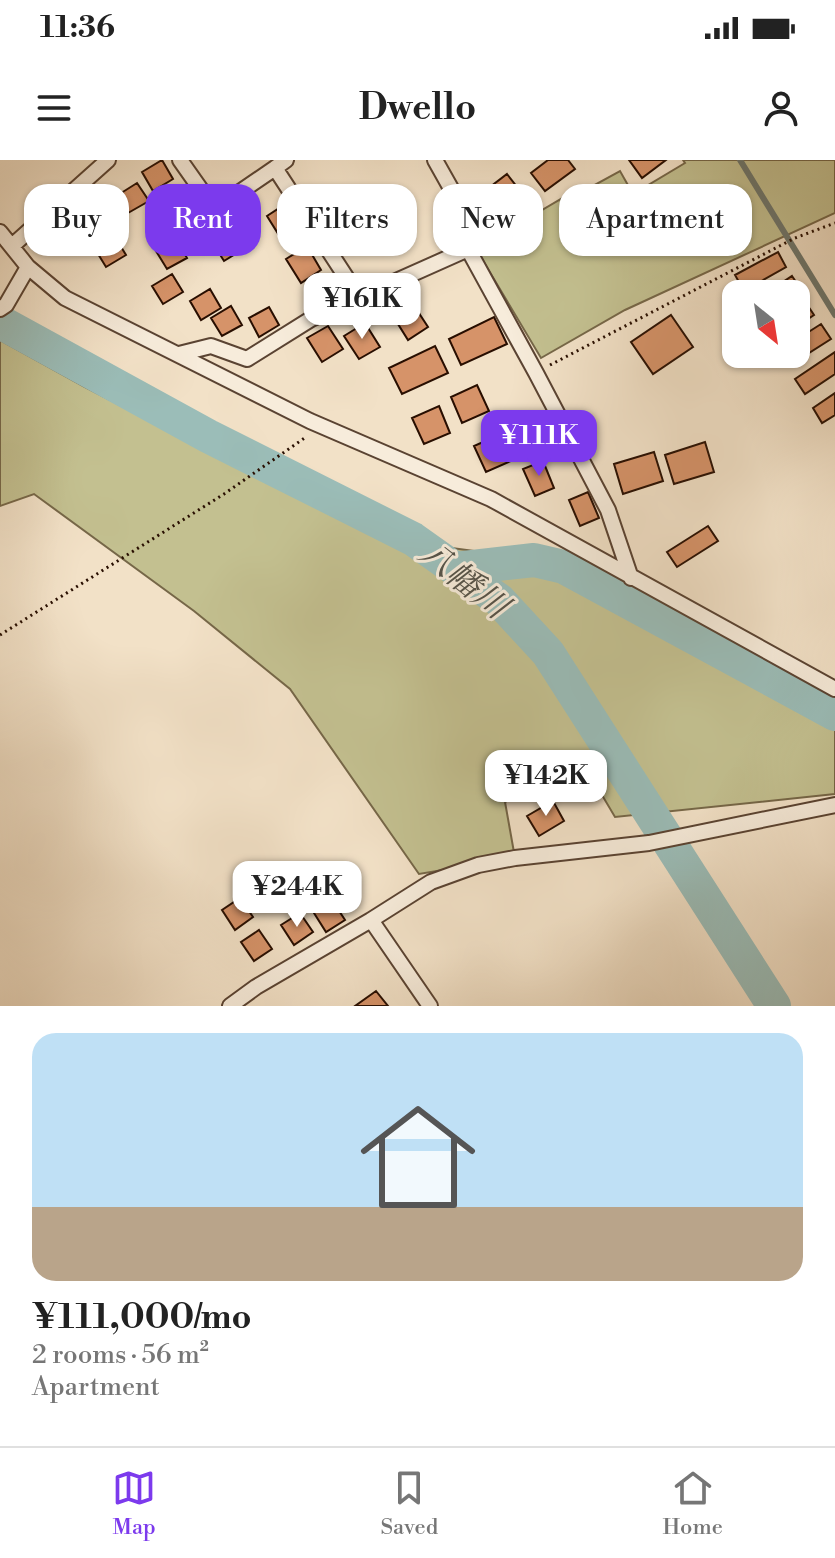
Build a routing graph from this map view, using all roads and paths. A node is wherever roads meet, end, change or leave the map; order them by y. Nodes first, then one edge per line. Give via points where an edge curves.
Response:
1 (108, 160) edge
2 (180, 160) edge
3 (435, 160) edge
4 (280, 164) edge
5 (448, 184) edge
6 (835, 223) edge
7 (0, 232) edge
8 (12, 246) junction
9 (452, 256) edge
10 (472, 256) edge
11 (28, 267) junction
12 (359, 297) junction
13 (3, 307) edge
14 (179, 354) junction
15 (536, 373) junction
16 (322, 426) junction
17 (631, 578) junction
18 (0, 635) edge
19 (835, 689) edge
20 (835, 805) edge
21 (371, 920) junction
22 (230, 1006) edge
23 (430, 1006) edge

1 - 8 street
2 - 4 street via 211,204 221,205
3 - 5 street
4 - 12 street
6 - 15 path via 785,243
7 - 8 street
8 - 11 street
9 - 12 street
10 - 15 street
11 - 13 street
11 - 14 street via 65,298
12 - 14 street via 247,359 211,346
14 - 16 street
15 - 17 street via 608,510
16 - 17 street via 491,499
16 - 18 path
17 - 19 street
20 - 21 street via 649,843 478,865 431,882
21 - 22 street
21 - 23 street

